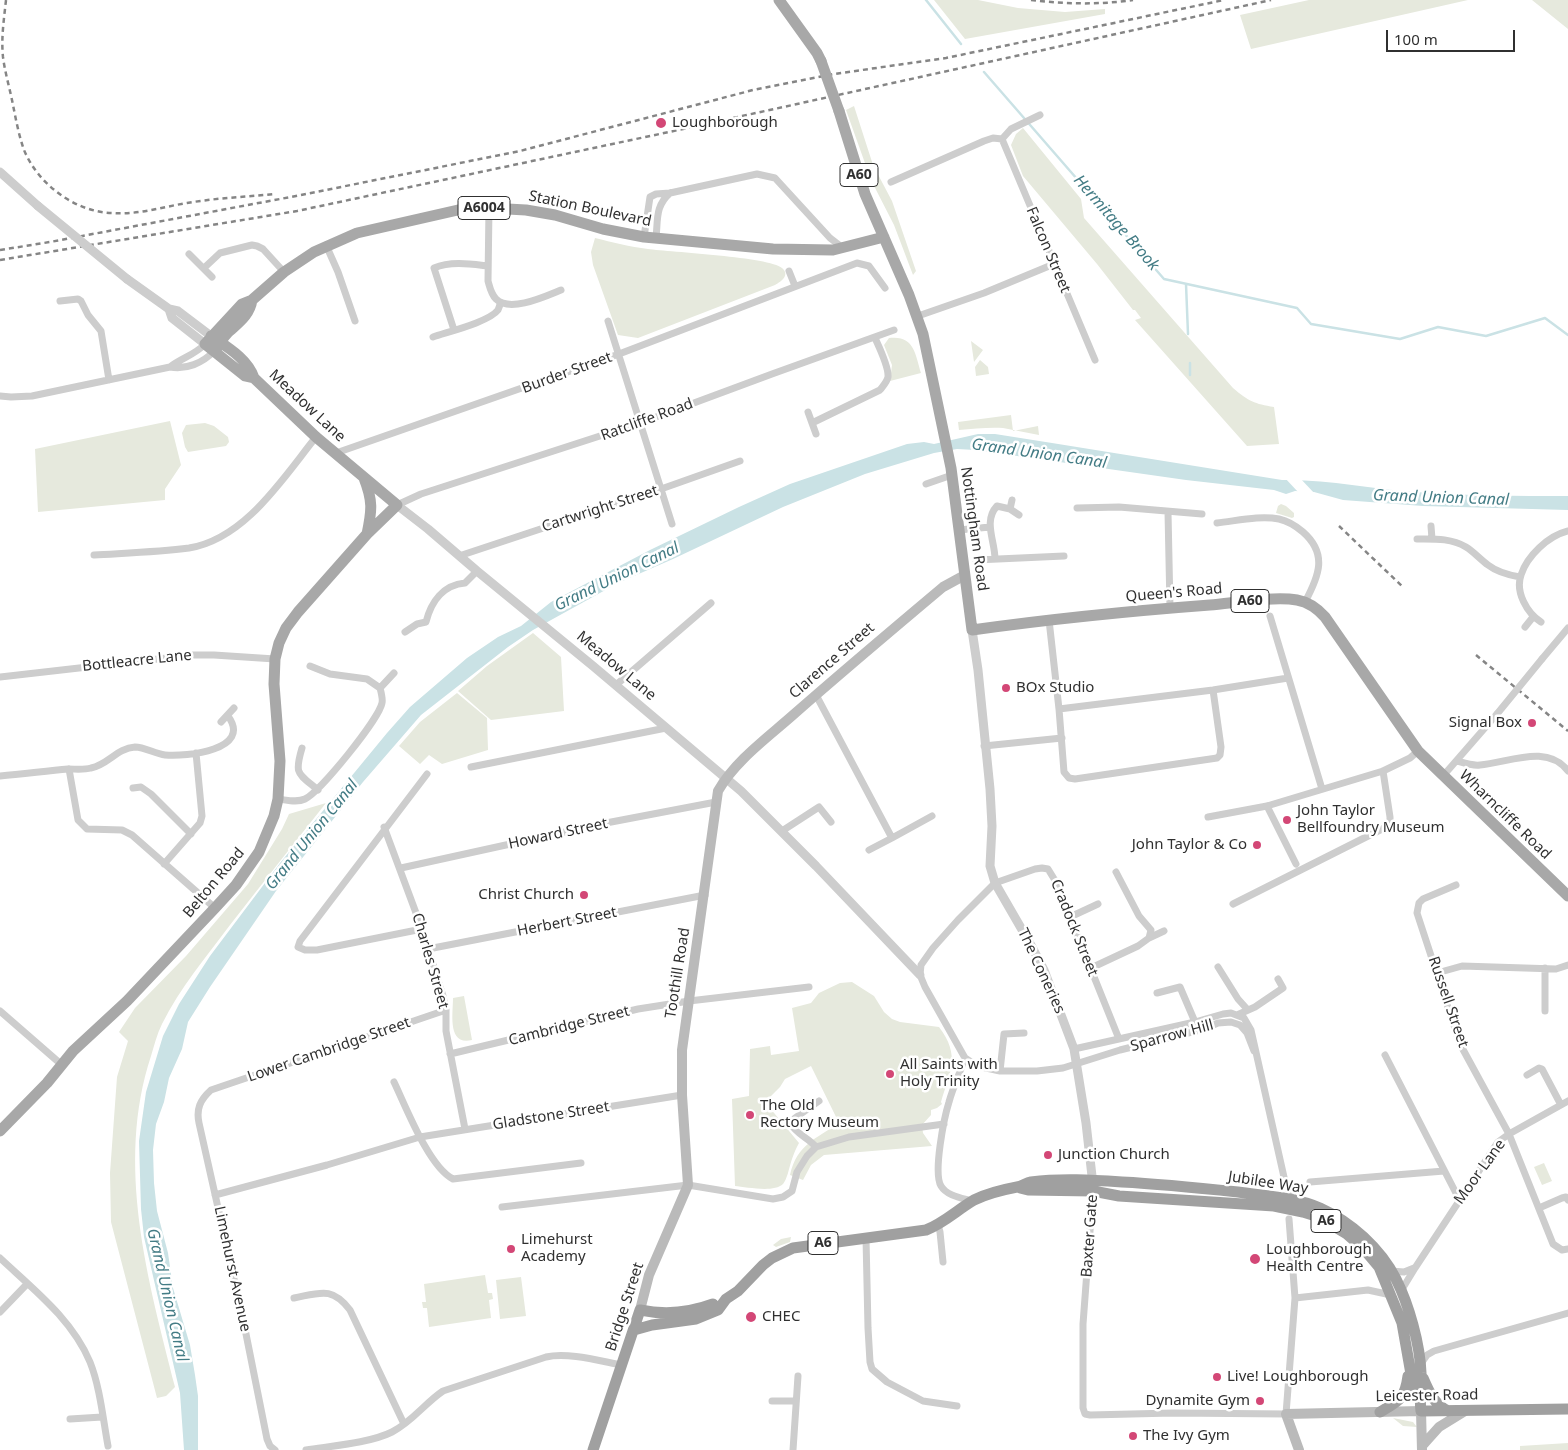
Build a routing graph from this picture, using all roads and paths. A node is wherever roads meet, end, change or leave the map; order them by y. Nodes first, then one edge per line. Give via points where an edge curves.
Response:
1 (779, 0) edge
2 (1040, 115) dead end
3 (1002, 139) junction
4 (0, 172) edge
5 (890, 182) dead end
6 (670, 192) junction
7 (489, 208) junction
8 (644, 237) junction
9 (884, 237) junction
10 (656, 238) junction
11 (326, 245) junction
12 (843, 248) junction
13 (189, 254) dead end
14 (1054, 264) junction
15 (488, 266) junction
16 (204, 268) junction
17 (789, 270) dead end
18 (284, 272) junction
19 (212, 277) dead end
20 (795, 286) junction
21 (886, 288) dead end
22 (561, 290) dead end
23 (252, 300) junction
24 (60, 301) dead end
25 (500, 303) junction
26 (918, 316) junction
27 (355, 321) dead end
28 (608, 321) dead end
29 (237, 326) junction
30 (454, 330) junction
31 (894, 330) dead end
32 (433, 337) dead end
33 (875, 338) junction
34 (213, 343) junction
35 (234, 352) junction
36 (619, 354) junction
37 (1095, 360) dead end
38 (170, 367) junction
39 (254, 378) junction
40 (109, 380) junction
41 (0, 396) edge
42 (808, 412) dead end
43 (812, 423) junction
44 (640, 424) junction
45 (816, 434) dead end
46 (316, 437) junction
47 (336, 453) junction
48 (740, 461) dead end
49 (952, 471) junction
50 (364, 477) junction
51 (926, 484) dead end
52 (661, 489) junction
53 (1012, 500) dead end
54 (397, 505) junction
55 (1077, 508) dead end
56 (1010, 509) junction
57 (1168, 512) junction
58 (1202, 514) dead end
59 (1019, 515) dead end
60 (1217, 523) dead end
61 (672, 524) dead end
62 (1431, 526) dead end
63 (990, 527) junction
64 (959, 530) junction
65 (1568, 531) edge
66 (367, 534) junction
67 (1417, 539) dead end
68 (1432, 539) junction
69 (94, 555) dead end
70 (459, 556) junction
71 (1064, 556) dead end
72 (994, 559) junction
73 (976, 560) dead end
74 (477, 571) junction
75 (965, 575) junction
76 (1520, 577) junction
77 (1305, 602) junction
78 (711, 604) dead end
79 (1170, 608) junction
80 (1270, 616) dead end
81 (1533, 618) junction
82 (1049, 620) junction
83 (1541, 622) dead end
84 (1525, 627) dead end
85 (1568, 628) edge
86 (972, 630) junction
87 (404, 632) dead end
88 (275, 660) junction
89 (310, 666) dead end
90 (394, 674) dead end
91 (0, 677) edge
92 (1288, 678) junction
93 (616, 685) junction
94 (380, 688) junction
95 (1213, 690) junction
96 (816, 695) junction
97 (234, 708) dead end
98 (1059, 709) junction
99 (228, 716) junction
100 (221, 722) dead end
101 (666, 728) junction
102 (1062, 738) junction
103 (984, 746) junction
104 (302, 748) dead end
105 (1418, 751) junction
106 (196, 753) junction
107 (1456, 761) junction
108 (471, 768) dead end
109 (69, 769) junction
110 (1383, 771) junction
111 (1568, 771) edge
112 (426, 774) dead end
113 (0, 776) edge
114 (1444, 776) junction
115 (726, 778) junction
116 (133, 788) dead end
117 (1322, 789) junction
118 (318, 790) junction
119 (278, 799) junction
120 (716, 802) junction
121 (1268, 806) junction
122 (932, 816) dead end
123 (1208, 817) dead end
124 (831, 822) dead end
125 (384, 827) junction
126 (782, 832) junction
127 (191, 834) junction
128 (892, 838) junction
129 (869, 850) dead end
130 (164, 864) junction
131 (1296, 864) dead end
132 (401, 868) junction
133 (1116, 872) dead end
134 (995, 883) junction
135 (1456, 886) dead end
136 (705, 895) junction
137 (1568, 896) edge
138 (1098, 904) dead end
139 (1233, 904) dead end
140 (215, 908) junction
141 (1070, 917) junction
142 (422, 929) junction
143 (1164, 932) dead end
144 (1150, 938) junction
145 (428, 949) junction
146 (1568, 965) edge
147 (1218, 967) dead end
148 (1091, 968) junction
149 (1545, 968) junction
150 (1437, 973) junction
151 (920, 975) junction
152 (1278, 980) dead end
153 (810, 987) dead end
154 (1157, 993) dead end
155 (689, 1000) junction
156 (1247, 1009) junction
157 (446, 1010) junction
158 (0, 1011) edge
159 (1545, 1011) dead end
160 (1237, 1015) junction
161 (1195, 1022) junction
162 (1024, 1033) dead end
163 (1119, 1039) junction
164 (1074, 1049) junction
165 (1254, 1050) junction
166 (450, 1054) junction
167 (1386, 1055) dead end
168 (965, 1058) junction
169 (1400, 1061) dead end
170 (1077, 1062) junction
171 (62, 1066) junction
172 (1391, 1066) junction
173 (1000, 1071) junction
174 (1526, 1074) dead end
175 (394, 1082) dead end
176 (211, 1090) joint
177 (682, 1095) junction
178 (819, 1101) dead end
179 (1565, 1103) edge
180 (944, 1124) junction
181 (465, 1129) junction
182 (0, 1131) edge
183 (1509, 1134) junction
184 (420, 1137) junction
185 (816, 1147) junction
186 (581, 1163) dead end
187 (1444, 1171) junction
188 (689, 1180) junction
189 (1310, 1182) dead end
190 (1093, 1186) junction
191 (216, 1195) junction
192 (1460, 1199) junction
193 (1296, 1200) junction
194 (1568, 1200) edge
195 (973, 1201) junction
196 (502, 1207) dead end
197 (1539, 1208) junction
198 (1289, 1219) dead end
199 (938, 1225) junction
200 (866, 1238) junction
201 (1568, 1249) edge
202 (0, 1258) edge
203 (943, 1262) dead end
204 (1415, 1268) junction
205 (1392, 1271) junction
206 (27, 1284) junction
207 (1391, 1292) junction
208 (294, 1298) dead end
209 (1295, 1298) junction
210 (726, 1299) junction
211 (640, 1310) junction
212 (0, 1312) edge
213 (1568, 1313) edge
214 (634, 1330) junction
215 (1416, 1344) junction
216 (1434, 1350) junction
217 (622, 1365) junction
218 (1417, 1367) junction
219 (798, 1376) dead end
220 (772, 1400) dead end
221 (795, 1401) junction
222 (957, 1406) dead end
223 (1568, 1409) edge
224 (1465, 1410) junction
225 (1421, 1411) junction
226 (1448, 1411) junction
227 (1380, 1412) junction
228 (1286, 1414) junction
229 (102, 1417) junction
230 (70, 1419) dead end
231 (404, 1424) junction
232 (108, 1446) dead end
233 (1422, 1448) edge
234 (275, 1450) edge
235 (306, 1450) edge
236 (593, 1450) edge
237 (793, 1450) edge
238 (1299, 1450) edge

1 - 9 main road, Nottingham Road / A60, bridge via 817,54 865,194
2 - 3 street via 1010,129
3 - 5 street via 984,141
3 - 14 street, Falcon Street
4 - 34 street, Meadow Lane, bridge via 126,279 169,309 178,311
6 - 8 street via 650,197
6 - 10 street via 659,206
6 - 12 street via 757,174 775,178
7 - 8 main road, Station Boulevard / A6004 via 555,215
7 - 11 main road, Station Boulevard / A6004 via 458,210 416,219 357,233
7 - 15 street
8 - 10 main road, Station Boulevard / A6004
9 - 12 main road, Station Boulevard / A6004
9 - 26 main road, Nottingham Road / A60
10 - 12 main road, Station Boulevard / A6004 via 773,249
11 - 18 main road, Station Boulevard / A6004
11 - 27 street
13 - 16 street
14 - 26 street
14 - 37 street, Falcon Street
15 - 25 street via 491,292
15 - 30 street via 446,264 434,268
16 - 18 street via 220,253 252,245 263,249
16 - 19 street
17 - 20 street
18 - 23 main road, Station Boulevard / A6004
20 - 21 street, Burder Street via 857,263 871,263
20 - 36 street, Burder Street
22 - 25 street via 526,303
23 - 29 main road, Station Boulevard / A6004 via 250,310
23 - 34 main road, Station Boulevard via 242,304
24 - 40 street via 81,301 101,331
25 - 30 street via 492,316
26 - 49 main road, Nottingham Road / A60
28 - 36 street
29 - 34 main road, Station Boulevard / A6004
29 - 35 main road, Station Boulevard
30 - 32 street
31 - 33 street, Ratcliffe Road
33 - 43 street via 887,370 886,382 880,390
33 - 44 street, Ratcliffe Road
34 - 35 main road, Meadow Lane
34 - 38 street
34 - 38 street via 208,357 198,363
34 - 39 main road, Meadow Lane via 245,376
35 - 39 main road, Meadow Lane via 251,368
36 - 44 street
36 - 47 street, Burder Street
38 - 40 street
39 - 46 main road, Meadow Lane
40 - 41 street via 32,396
42 - 43 street
43 - 45 street
44 - 52 street
44 - 54 street, Ratcliffe Road via 421,494
46 - 47 main road, Meadow Lane
46 - 69 street via 251,516 217,538 191,548
47 - 50 main road, Meadow Lane
48 - 52 street, Cartwright Street
49 - 51 street
49 - 64 main road, Nottingham Road / A60
50 - 54 main road, Meadow Lane
50 - 66 main road via 372,510
52 - 61 street
52 - 70 street, Cartwright Street
53 - 56 street
54 - 66 main road, Belton Road
54 - 70 street, Meadow Lane
55 - 57 street via 1119,507
56 - 59 street
56 - 63 street via 997,506 991,516
57 - 58 street
57 - 79 street
60 - 77 street via 1280,519 1308,537 1319,556 1319,567
62 - 68 street
63 - 64 street
63 - 72 street
64 - 75 main road, Nottingham Road / A60
65 - 76 street via 1555,536 1532,556
66 - 88 main road, Belton Road via 286,628
67 - 68 street
68 - 76 street via 1459,544 1499,572
70 - 74 street, Meadow Lane
71 - 72 street
72 - 73 street
74 - 87 street via 465,583 455,584 439,595 429,610 426,622
74 - 93 street, Meadow Lane
75 - 86 main road, Nottingham Road / A60
75 - 96 main road, Clarence Street via 943,586
76 - 81 street via 1523,602
77 - 79 main road, Queen's Road / A60 via 1276,599
77 - 105 main road, Queen's Road / A60 via 1325,617
78 - 93 street
79 - 82 main road, Queen's Road / A60
80 - 92 street
81 - 83 street
81 - 84 street
82 - 86 main road, Queen's Road / A60
82 - 98 street
85 - 107 street, bridge
86 - 103 street, Nottingham Road
88 - 91 street, Bottleacre Lane via 193,655
88 - 119 main road, Belton Road via 280,761
89 - 94 street via 330,674 367,679
90 - 94 street
92 - 95 street
92 - 117 street
93 - 101 street, Meadow Lane
94 - 118 street via 383,702 376,719
95 - 98 street
95 - 102 street via 1221,748 1220,755 1213,760 1069,778 1064,772
96 - 115 main road, Clarence Street
96 - 128 street
97 - 99 street
98 - 102 street
99 - 100 street
99 - 106 street via 234,724 231,740 226,745
101 - 108 street
101 - 115 street, Meadow Lane
102 - 103 street
103 - 134 street, Nottingham Road via 992,817 990,866
104 - 118 street via 297,766 301,775
105 - 110 street
105 - 114 main road, Queen's Road / A60
106 - 109 street via 166,755 136,747 124,749 89,769
106 - 127 street via 202,816
107 - 111 street via 1478,765 1537,756 1557,761
107 - 114 street
109 - 113 street
109 - 130 street via 78,820 86,829 122,830
110 - 117 street
110 - 139 street via 1390,817 1386,827
112 - 125 street
114 - 137 main road, Wharncliffe Road / A60
115 - 120 main road, Toothill Road
115 - 126 street, Meadow Lane
116 - 127 street via 141,787 151,794
117 - 121 street
118 - 119 street via 304,800
119 - 140 main road, Belton Road via 259,852
120 - 132 street, Howard Street
120 - 136 main road, Toothill Road
121 - 123 street
121 - 131 street
122 - 128 street
124 - 126 street via 819,808
125 - 132 street, Charles Street
125 - 142 street via 298,947 317,950
126 - 151 street, Meadow Lane
127 - 130 street
128 - 129 street
130 - 140 street
132 - 142 street, Charles Street
133 - 144 street via 1139,916 1151,930
134 - 141 street, Cradock Street via 1035,869 1048,869
134 - 151 street via 933,948 921,965
134 - 164 street, The Coneries via 1040,962
135 - 150 street, Russell Street via 1427,896 1417,908
136 - 145 street, Herbert Street
136 - 155 main road, Toothill Road
138 - 141 street
140 - 171 main road, Belton Road via 127,1001 73,1051
141 - 148 street, Cradock Street
142 - 145 street, Charles Street
143 - 144 street
144 - 148 street
145 - 157 street, Charles Street
146 - 149 street
147 - 156 street
148 - 163 street, Cradock Street
149 - 150 street via 1462,966
149 - 159 street
150 - 183 street, Russell Street via 1460,1044
151 - 168 street
152 - 156 street via 1283,988
153 - 155 street, Cambridge Street
154 - 161 street via 1180,987
155 - 166 street, Cambridge Street
155 - 177 main road, Toothill Road via 682,1050
156 - 160 street
157 - 166 street, Charles Street
157 - 176 street, Lower Cambridge Street
158 - 171 street
160 - 161 street, Sparrow Hill via 1223,1014
160 - 165 street via 1248,1024
161 - 163 street, Sparrow Hill
162 - 173 street via 1004,1034
163 - 164 street, Sparrow Hill
164 - 170 street, The Coneries
165 - 170 street, Sparrow Hill via 1247,1033 1231,1022
165 - 193 street via 1286,1186
166 - 181 street, Charles Street
167 - 172 street
168 - 173 street, Sparrow Hill via 977,1066
168 - 180 street
169 - 172 street
170 - 173 street, Sparrow Hill via 1063,1068
170 - 190 street, Baxter Gate
171 - 182 main road, Belton Road
172 - 187 street
174 - 179 street via 1542,1068
175 - 184 street
176 - 191 street, Limehurst Avenue via 199,1104 198,1115
177 - 181 street, Gladstone Street
177 - 188 main road, Toothill Road
178 - 185 street via 791,1124
179 - 183 street, Moor Lane
180 - 185 street via 849,1137
180 - 195 street via 938,1162 941,1186 949,1193
181 - 184 street, Gladstone Street
183 - 192 street, Moor Lane via 1498,1142
183 - 197 street, Russell Street
184 - 186 street via 441,1170 453,1178
184 - 191 street, Gladstone Street
185 - 188 street via 797,1172 792,1191 783,1197 774,1199
187 - 189 street via 1320,1185
187 - 192 street
188 - 196 street
188 - 211 main road, Bridge Street via 650,1275
190 - 193 highway, Jubilee Way / A6 via 1201,1188
190 - 195 highway, A6 via 1028,1190 1018,1187 991,1192
190 - 207 highway, Jubilee Way / A6 via 1120,1196 1274,1206 1319,1217 1363,1248 1379,1267
190 - 228 street, Baxter Gate via 1083,1324 1085,1414
191 - 234 street, Limehurst Avenue via 267,1439
192 - 204 street, Moor Lane
193 - 205 highway, Jubilee Way / A6 via 1319,1208 1356,1231
194 - 197 street via 1562,1198
195 - 199 highway, A6
197 - 201 street, Russell Street via 1557,1248
198 - 209 street
199 - 200 highway, A6 via 926,1230
199 - 203 street
200 - 210 highway, A6 via 784,1252 763,1265
200 - 222 street via 872,1370 887,1382 924,1401
202 - 206 street
204 - 205 street via 1404,1272
204 - 207 street, Moor Lane
205 - 207 highway, Jubilee Way / A6
206 - 212 street
206 - 229 street via 64,1320 83,1348 91,1363
207 - 209 street via 1368,1290
207 - 215 highway, A6 via 1407,1304
207 - 218 highway, A6
208 - 231 street via 324,1292 334,1294 345,1304
209 - 228 street
210 - 211 highway, A6 via 678,1313
210 - 214 highway, A6 via 718,1310 696,1319
211 - 214 highway, Bridge Street
213 - 216 street
214 - 217 highway, Bridge Street
215 - 216 street
215 - 218 highway, A6
216 - 218 street
217 - 231 street via 553,1355 443,1391
217 - 236 highway, Bridge Street
218 - 225 highway, A6
218 - 226 highway, A6 via 1434,1401
218 - 227 highway, A6 via 1396,1402
219 - 221 street
220 - 221 street
221 - 237 street
223 - 224 highway, Leicester Road
224 - 226 highway, Leicester Road
224 - 233 main road via 1439,1426
225 - 226 highway, Leicester Road
225 - 227 main road, Leicester Road
225 - 233 main road
227 - 228 main road, Leicester Road
228 - 238 main road
229 - 230 street
229 - 232 street
231 - 235 street via 376,1438

